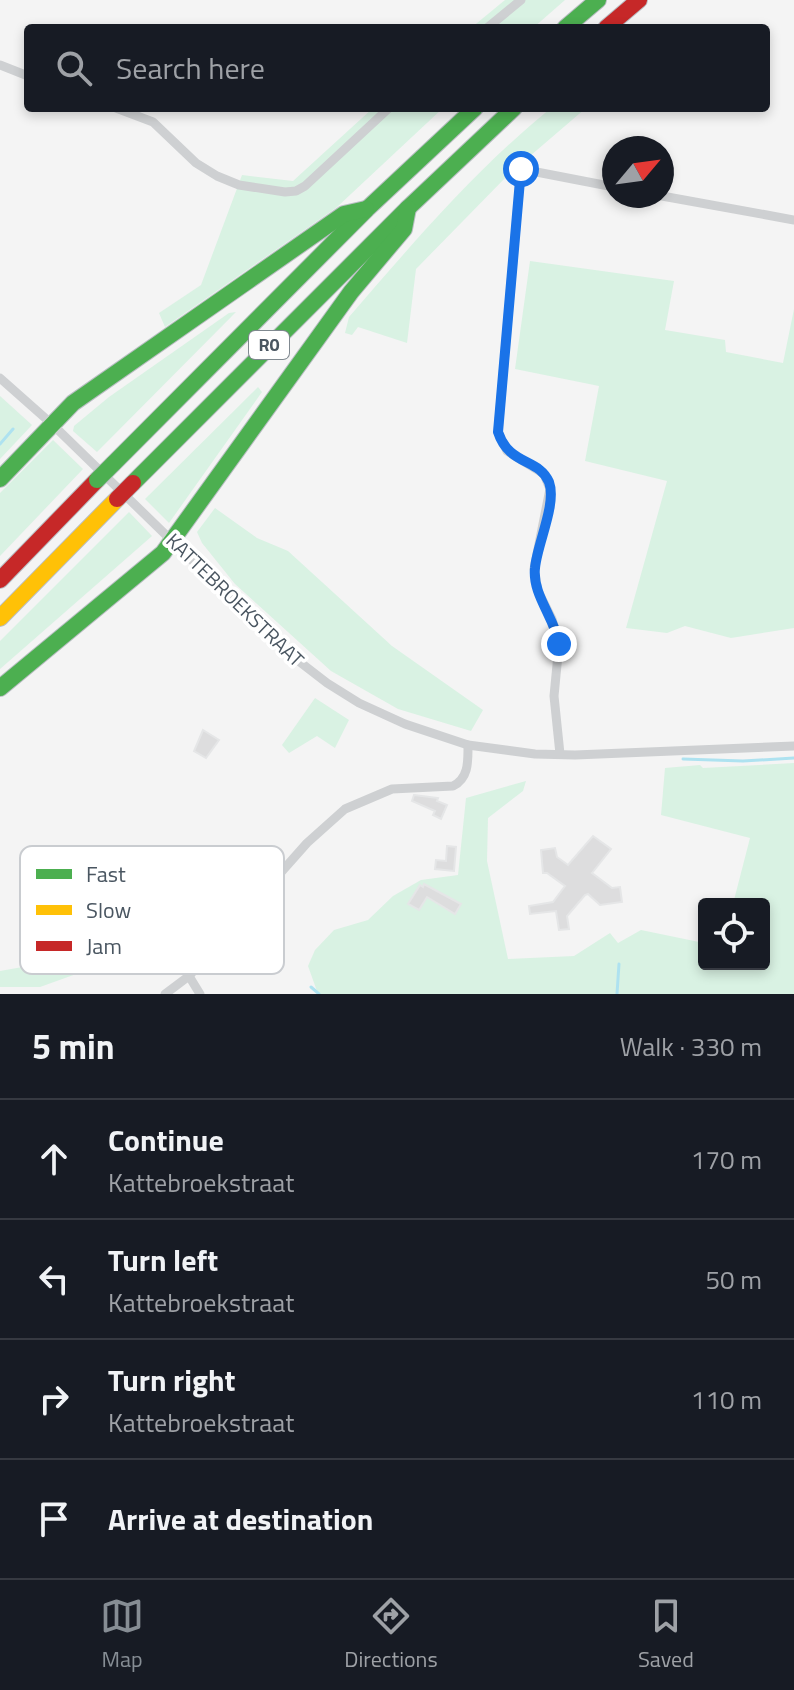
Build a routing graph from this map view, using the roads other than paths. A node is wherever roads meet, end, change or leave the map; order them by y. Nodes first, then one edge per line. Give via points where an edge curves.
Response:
1 (521, 0) edge
2 (598, 0) edge
3 (639, 0) edge
4 (492, 24) edge
5 (570, 24) edge
6 (611, 24) edge
7 (0, 65) edge
8 (24, 74) edge
9 (127, 112) edge
10 (385, 112) edge
11 (471, 112) edge
12 (510, 112) edge
13 (602, 185) edge
14 (674, 198) edge
15 (408, 208) junction
16 (367, 209) junction
17 (794, 220) edge
18 (0, 378) edge
19 (53, 425) junction
20 (0, 479) edge
21 (173, 541) junction
22 (0, 580) edge
23 (0, 618) edge
24 (0, 688) edge
25 (468, 745) junction
26 (794, 746) edge
27 (560, 754) junction
28 (284, 869) edge
29 (189, 976) joint
30 (165, 994) edge
31 (200, 994) edge

1 - 4 street
2 - 5 highway
3 - 6 highway
7 - 8 street
9 - 10 street via 153,122 217,176 285,192 305,186
11 - 16 highway, R0
12 - 15 highway, R0
13 - 27 street via 521,169 498,432 507,451 544,474 550,489 534,569 559,644 554,696
14 - 17 street
15 - 21 highway via 404,229 351,292
15 - 23 highway, R0, bridge
16 - 19 highway via 344,214 73,403
16 - 22 highway, R0, bridge
18 - 19 street, KATTEBROEKSTRAAT
19 - 20 highway
19 - 21 street, KATTEBROEKSTRAAT
21 - 24 highway
21 - 25 street, KATTEBROEKSTRAAT via 283,649 327,683 405,724
25 - 27 street, KATTEBROEKSTRAAT
25 - 28 street via 461,782 392,789 345,809
26 - 27 street, KATTEBROEKSTRAAT
29 - 30 street
29 - 31 street

